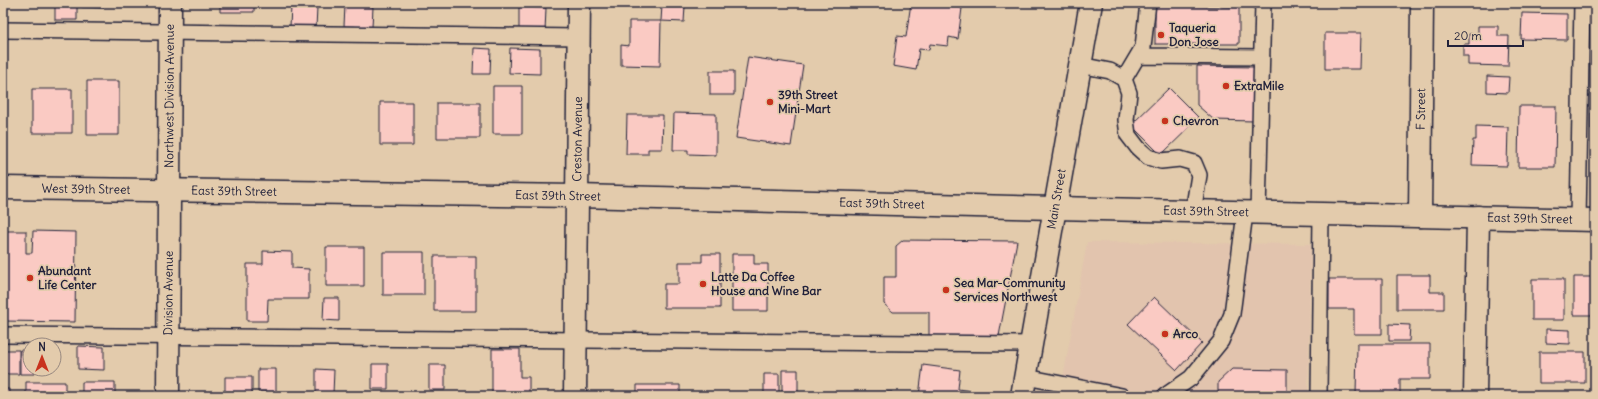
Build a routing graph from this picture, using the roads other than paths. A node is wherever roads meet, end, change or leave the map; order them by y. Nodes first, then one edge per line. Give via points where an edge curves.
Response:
1 (170, 3) edge
2 (579, 3) edge
3 (1091, 3) edge
4 (1148, 3) edge
5 (1263, 3) edge
6 (1422, 3) edge
7 (1582, 3) edge
8 (3, 30) edge
9 (170, 32) junction
10 (578, 37) junction
11 (1138, 56) junction
12 (1262, 57) junction
13 (1080, 65) junction
14 (1124, 79) junction
15 (3, 188) edge
16 (169, 190) junction
17 (577, 196) junction
18 (1055, 208) junction
19 (1192, 212) junction
20 (1251, 213) junction
21 (1321, 214) junction
22 (1420, 216) junction
23 (1478, 217) junction
24 (1587, 220) edge
25 (3, 335) edge
26 (168, 337) junction
27 (575, 340) junction
28 (1033, 344) junction
29 (1024, 386) edge
30 (168, 396) edge
31 (575, 396) edge
32 (1122, 396) edge
33 (1165, 396) edge
34 (1319, 396) edge
35 (1475, 396) edge

1 - 9 street, Northwest Division Avenue
2 - 10 street, Creston Avenue
3 - 13 street, Main Street
4 - 11 lane via 1143,47
5 - 12 lane
6 - 22 street, F Street
7 - 24 lane
8 - 9 lane
9 - 10 lane
9 - 16 street, Northwest Division Avenue
10 - 17 street, Creston Avenue
11 - 12 lane
11 - 14 lane
12 - 20 lane
13 - 14 lane via 1110,71
13 - 18 street, Main Street
14 - 19 lane via 1129,93 1126,120 1128,135 1138,148 1148,157 1161,161 1180,160 1194,163 1199,175
15 - 16 street, West 39th Street
16 - 17 street, East 39th Street
16 - 26 street, Division Avenue
17 - 18 street, East 39th Street
17 - 27 street, Creston Avenue
18 - 19 street, East 39th Street
18 - 28 street, Main Street
19 - 20 street, East 39th Street
20 - 21 street, East 39th Street
20 - 33 lane via 1232,314 1220,341 1191,378
21 - 22 street, East 39th Street
21 - 34 lane
22 - 23 street, East 39th Street
23 - 24 street, East 39th Street
23 - 35 street
25 - 26 lane
26 - 27 lane
26 - 30 street, Division Avenue
27 - 28 lane
27 - 31 street, Creston Avenue
28 - 29 street, Main Street
29 - 32 lane

